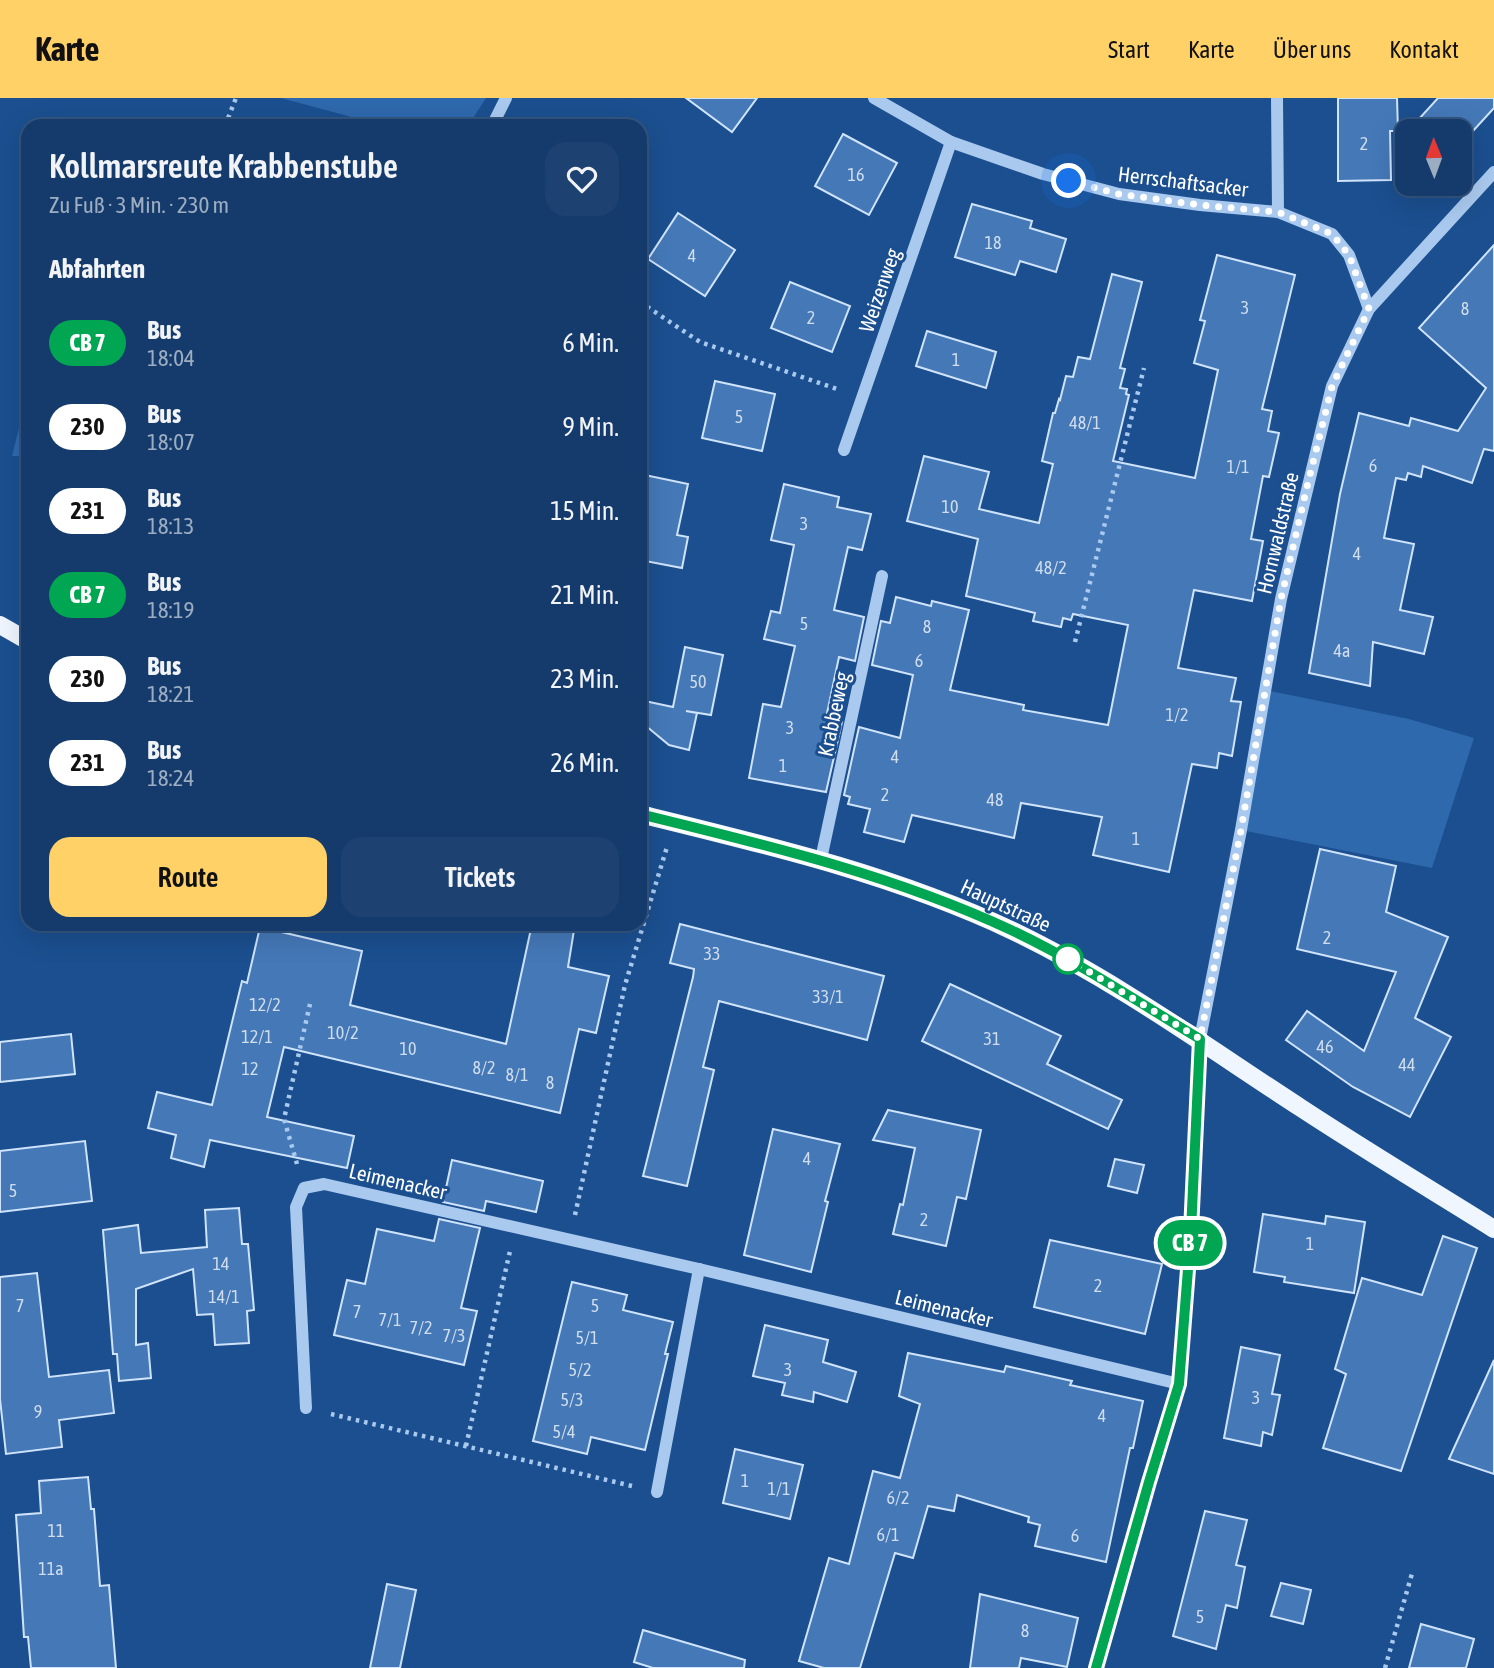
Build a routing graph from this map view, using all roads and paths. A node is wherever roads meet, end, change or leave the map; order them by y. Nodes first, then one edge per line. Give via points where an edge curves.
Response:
1 (236, 98) edge
2 (506, 98) edge
3 (874, 98) edge
4 (1277, 98) edge
5 (228, 119) edge
6 (496, 119) edge
7 (950, 142) junction
8 (1494, 172) edge
9 (1278, 212) junction
10 (647, 307) edge
11 (1369, 309) junction
12 (1144, 368) dead end
13 (862, 398) junction
14 (844, 450) dead end
15 (882, 576) dead end
16 (0, 625) edge
17 (21, 637) edge
18 (1074, 642) dead end
19 (647, 816) edge
20 (675, 823) junction
21 (821, 859) junction
22 (647, 914) edge
23 (642, 931) edge
24 (310, 1004) dead end
25 (1200, 1039) junction
26 (304, 1188) junction
27 (515, 1227) junction
28 (1494, 1229) edge
29 (570, 1240) junction
30 (699, 1269) junction
31 (1179, 1384) junction
32 (306, 1408) joint
33 (466, 1446) junction
34 (657, 1492) joint
35 (1413, 1570) dead end
36 (1096, 1668) edge
37 (1385, 1668) edge

1 - 5 path
2 - 6 street
3 - 7 street, Herrschaftsacker
4 - 9 street
7 - 9 street, Herrschaftsacker via 1119,194
7 - 13 street, Weizenweg
8 - 11 street, Hornwaldstraße
9 - 11 street, Herrschaftsacker via 1332,234 1349,255
10 - 13 path via 700,342
11 - 25 street, Hornwaldstraße via 1332,386 1281,599
12 - 18 path
13 - 14 street, Weizenweg
15 - 21 street, Krabbeweg
16 - 17 main road
19 - 20 main road, Hauptstraße
20 - 21 main road, Hauptstraße
20 - 22 path
21 - 25 main road, Hauptstraße via 911,888 1014,932
23 - 29 path via 625,985
24 - 26 path via 284,1119
25 - 28 main road, Hauptstraße
25 - 31 street, Hornwaldstraße
26 - 27 street, Leimenacker via 324,1184
26 - 32 street via 296,1207
27 - 29 street, Leimenacker
27 - 33 path
29 - 30 street, Leimenacker
30 - 31 street, Leimenacker
30 - 34 street
31 - 36 street, Hornwaldstraße
32 - 33 path
33 - 34 path
35 - 37 path

